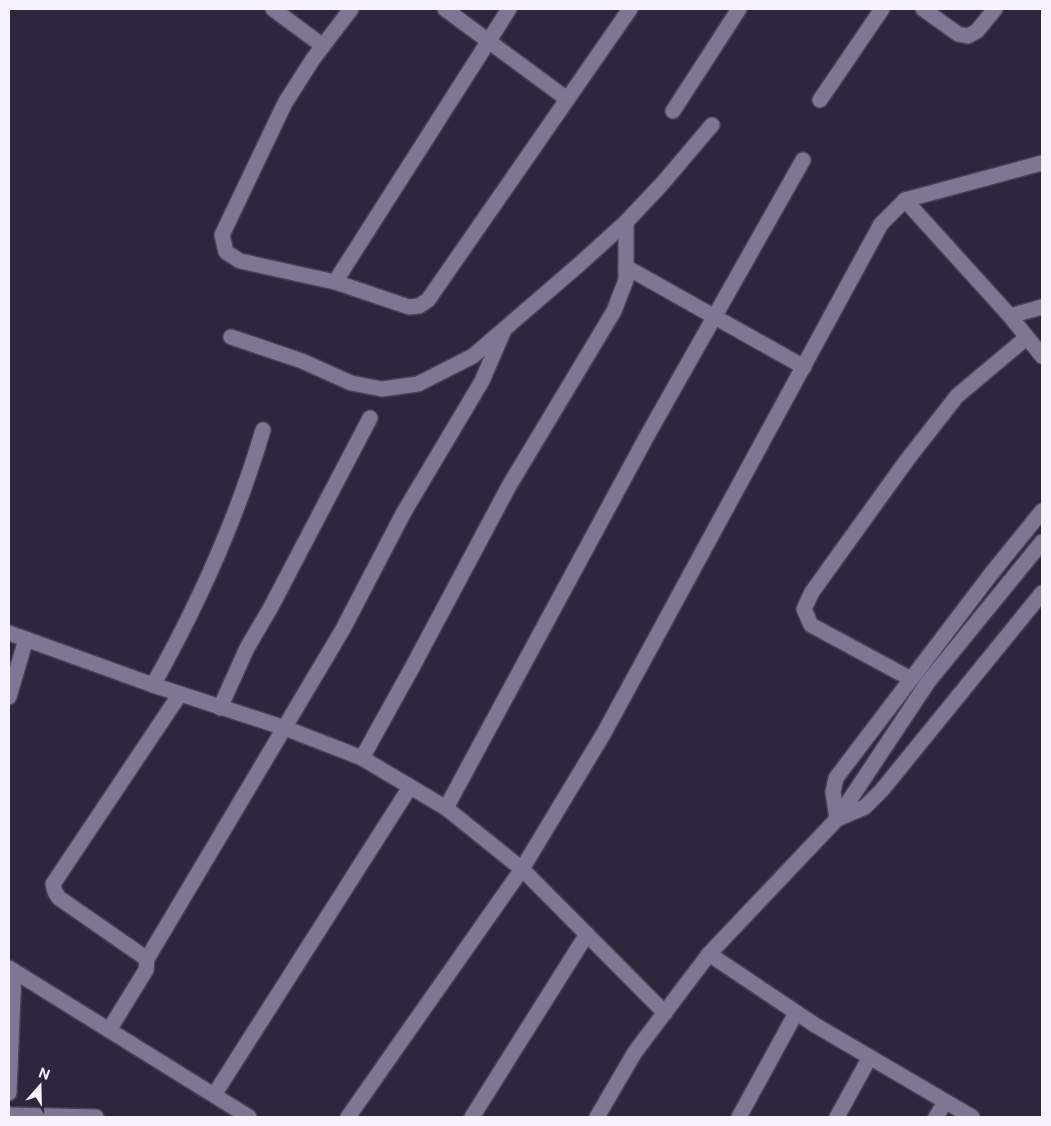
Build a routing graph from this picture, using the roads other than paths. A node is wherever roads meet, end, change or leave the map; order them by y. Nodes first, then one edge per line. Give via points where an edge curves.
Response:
1 (273, 9) edge
2 (351, 9) edge
3 (445, 9) edge
4 (509, 9) edge
5 (630, 9) edge
6 (739, 9) edge
7 (882, 9) edge
8 (923, 9) edge
9 (995, 9) edge
10 (488, 41) junction
11 (324, 46) junction
12 (567, 99) junction
13 (820, 100) dead end
14 (673, 111) dead end
15 (712, 125) dead end
16 (803, 160) dead end
17 (1042, 163) edge
18 (905, 200) junction
19 (626, 222) junction
20 (626, 267) junction
21 (335, 282) junction
22 (1042, 307) edge
23 (716, 316) junction
24 (1010, 316) junction
25 (504, 330) junction
26 (231, 337) dead end
27 (1026, 338) junction
28 (1042, 356) edge
29 (804, 367) junction
30 (370, 418) dead end
31 (263, 430) dead end
32 (1042, 512) edge
33 (1042, 542) edge
34 (1042, 593) edge
35 (9, 633) edge
36 (26, 639) junction
37 (911, 679) junction
38 (153, 685) junction
39 (180, 694) junction
40 (9, 697) edge
41 (220, 708) junction
42 (285, 728) junction
43 (362, 758) junction
44 (410, 787) junction
45 (446, 808) junction
46 (837, 819) junction
47 (522, 869) junction
48 (587, 934) junction
49 (709, 954) junction
50 (147, 959) junction
51 (11, 970) edge
52 (664, 1013) junction
53 (796, 1013) junction
54 (109, 1030) junction
55 (870, 1057) junction
56 (9, 1093) edge
57 (214, 1095) junction
58 (945, 1102) junction
59 (9, 1115) edge
60 (96, 1117) edge
61 (249, 1117) edge
62 (348, 1117) edge
63 (472, 1117) edge
64 (597, 1117) edge
65 (739, 1117) edge
66 (837, 1117) edge
67 (936, 1117) edge
68 (972, 1117) edge

1 - 11 street
2 - 11 street
3 - 10 street
4 - 10 street
5 - 12 street
6 - 14 street
7 - 13 street
8 - 9 street via 958,34 968,36 977,32
10 - 12 street
10 - 21 street
11 - 21 street via 285,103 222,235 226,252 240,261
12 - 21 street via 428,300 419,306 409,307
15 - 19 street
16 - 23 street
17 - 18 street
18 - 24 street
18 - 29 street via 881,224
19 - 20 street
19 - 25 street
20 - 23 street
20 - 43 street via 626,280 614,311 509,486
22 - 24 street
23 - 29 street
23 - 45 street via 647,436
24 - 27 street
25 - 26 street via 473,356 418,384 382,389 351,383 302,361
25 - 42 street via 482,381 404,512 343,629
27 - 28 street
27 - 37 street via 958,396 902,467 812,592 804,609 811,625
29 - 47 street via 740,479 604,734
30 - 41 street via 247,648
31 - 38 street via 202,589
32 - 37 street via 990,574
33 - 46 street via 928,682
34 - 46 street via 882,790 864,807
35 - 36 street
36 - 38 street
36 - 40 street
37 - 46 street via 836,778 833,792
38 - 39 street
39 - 41 street
39 - 50 street via 53,884 59,898
41 - 42 street
42 - 43 street
42 - 50 street
43 - 44 street
44 - 45 street
44 - 57 street
45 - 47 street
46 - 49 street
47 - 48 street
47 - 62 street
48 - 52 street
48 - 63 street
49 - 52 street
49 - 53 street
50 - 54 street via 146,970
51 - 54 street
51 - 56 street
52 - 64 street via 635,1052
53 - 55 street
53 - 65 street
54 - 57 street
55 - 58 street
55 - 66 street
57 - 61 street
58 - 67 street
58 - 68 street
59 - 60 street

